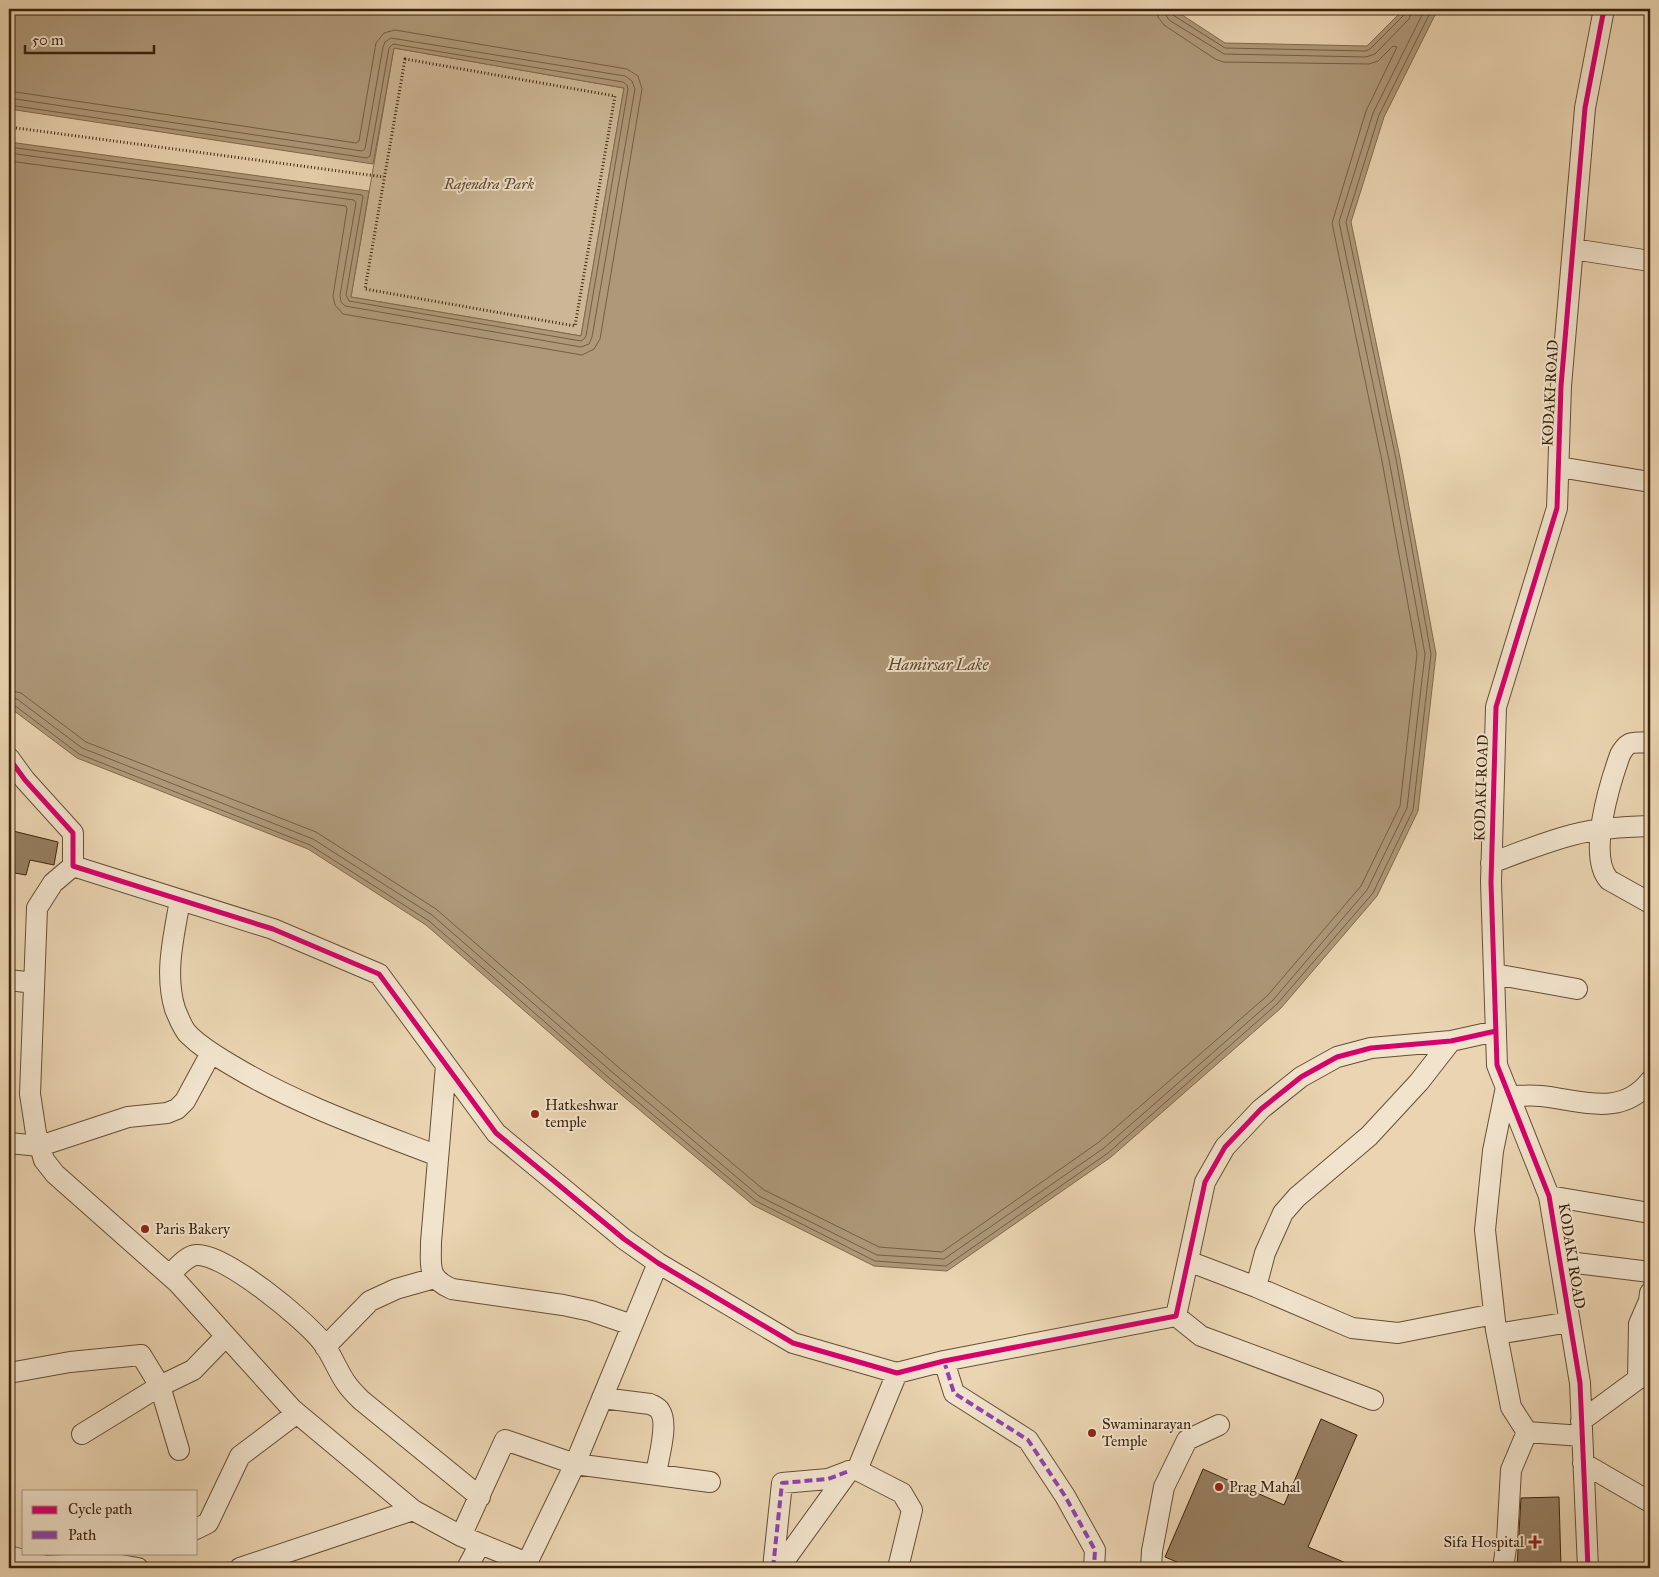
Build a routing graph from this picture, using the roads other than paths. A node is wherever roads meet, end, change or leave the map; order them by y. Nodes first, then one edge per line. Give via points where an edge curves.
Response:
1 (1598, 9) edge
2 (1604, 9) edge
3 (1585, 108) junction
4 (1573, 248) junction
5 (1650, 261) edge
6 (1558, 467) junction
7 (1650, 482) edge
8 (1650, 742) edge
9 (9, 758) edge
10 (9, 768) edge
11 (25, 780) junction
12 (1650, 826) edge
13 (1600, 830) junction
14 (1491, 863) junction
15 (74, 866) junction
16 (180, 900) junction
17 (1650, 903) edge
18 (1494, 974) junction
19 (9, 980) edge
20 (34, 983) junction
21 (1577, 989) dead end
22 (1496, 1031) junction
23 (1451, 1041) junction
24 (211, 1053) junction
25 (446, 1065) junction
26 (1650, 1081) edge
27 (1508, 1091) junction
28 (9, 1143) edge
29 (40, 1146) junction
30 (438, 1156) junction
31 (1549, 1196) junction
32 (1650, 1213) edge
33 (1560, 1260) junction
34 (1188, 1261) junction
35 (658, 1263) junction
36 (1650, 1272) edge
37 (169, 1275) junction
38 (435, 1278) junction
39 (1256, 1287) junction
40 (1650, 1298) edge
41 (1494, 1314) junction
42 (1176, 1316) junction
43 (1570, 1322) junction
44 (632, 1325) junction
45 (1497, 1334) junction
46 (226, 1336) junction
47 (325, 1347) junction
48 (944, 1361) junction
49 (9, 1373) edge
50 (897, 1373) junction
51 (1644, 1377) edge
52 (160, 1386) junction
53 (602, 1398) junction
54 (1373, 1400) dead end
55 (298, 1413) junction
56 (1218, 1425) dead end
57 (1582, 1429) junction
58 (1527, 1432) junction
59 (82, 1434) dead end
60 (179, 1450) dead end
61 (1583, 1463) junction
62 (575, 1464) junction
63 (853, 1471) junction
64 (656, 1474) junction
65 (710, 1482) dead end
66 (480, 1497) junction
67 (1650, 1502) edge
68 (413, 1510) junction
69 (198, 1528) edge
70 (462, 1536) junction
71 (480, 1544) junction
72 (137, 1554) edge
73 (9, 1556) edge
74 (109, 1563) junction
75 (527, 1566) edge
76 (138, 1568) edge
77 (240, 1568) edge
78 (467, 1568) edge
79 (773, 1568) edge
80 (779, 1568) edge
81 (898, 1568) edge
82 (1094, 1568) edge
83 (1151, 1568) edge
84 (1503, 1568) edge
85 (1588, 1568) edge

1 - 3 street
2 - 3 street, KODAKI ROAD
3 - 4 street, KODAKI ROAD
4 - 5 street
4 - 6 street, KODAKI ROAD via 1561,386
6 - 7 street
6 - 14 street, KODAKI ROAD via 1557,508 1496,707
8 - 13 street via 1633,742 1620,755
9 - 11 street
10 - 11 street
11 - 15 street via 73,833
12 - 13 street
13 - 14 street via 1572,835
13 - 17 street via 1600,860 1605,875
14 - 18 street, KODAKI ROAD
15 - 16 street
15 - 20 street via 52,883 37,908
16 - 24 street via 170,959 175,1010 188,1034
16 - 25 street via 273,929 379,974
18 - 21 street
18 - 22 street, KODAKI ROAD
19 - 20 street
20 - 29 street via 30,1094
22 - 23 street
22 - 27 street, KODAKI ROAD via 1497,1065
23 - 34 street via 1371,1048 1337,1057 1301,1076 1261,1109 1225,1147 1205,1182
23 - 39 street via 1419,1082 1369,1136 1283,1213 1265,1252
24 - 29 street via 185,1101 176,1109 128,1117
24 - 30 street via 270,1087
25 - 30 street
25 - 35 street via 496,1133 624,1239
26 - 27 street via 1636,1096 1616,1103 1584,1103
27 - 31 street, KODAKI ROAD
27 - 41 street via 1493,1151 1485,1230
28 - 29 street
29 - 37 street via 44,1160 55,1174
30 - 38 street via 431,1242 431,1267
31 - 32 street
31 - 33 street, KODAKI ROAD
33 - 36 street
33 - 43 street, KODAKI ROAD
34 - 39 street
34 - 42 street
35 - 44 street
35 - 50 street via 793,1343
37 - 46 street
37 - 47 street via 194,1255 210,1256 274,1296
38 - 44 street via 452,1289 563,1304
38 - 47 street via 396,1289 370,1301
39 - 41 street via 1352,1328 1398,1333
40 - 51 street via 1639,1324
41 - 45 street
42 - 48 street
42 - 54 street via 1201,1336
43 - 45 street
43 - 57 street, KODAKI ROAD via 1580,1383
44 - 53 street
45 - 58 street via 1511,1407
46 - 52 street via 193,1370
46 - 55 street
47 - 66 street via 361,1400
48 - 50 street
48 - 82 street via 954,1393 1028,1440 1065,1496 1094,1550
49 - 52 street via 70,1362 141,1355
50 - 63 street
51 - 57 street
52 - 59 street
52 - 60 street
53 - 62 street
53 - 64 street via 650,1404 660,1411 663,1432
55 - 68 street
55 - 69 street via 240,1456 208,1523
56 - 83 street via 1187,1440 1164,1487
57 - 58 street
57 - 61 street, KODAKI ROAD
58 - 84 street via 1511,1470
61 - 67 street
61 - 85 street, KODAKI ROAD
62 - 64 street
62 - 66 street via 506,1440
62 - 75 street
63 - 79 street via 828,1479 782,1483
63 - 80 street
63 - 81 street via 902,1493 912,1510
64 - 65 street
66 - 70 street
68 - 70 street
68 - 77 street
70 - 71 street
71 - 75 street
71 - 78 street
72 - 74 street
73 - 74 street via 45,1566
74 - 76 street

